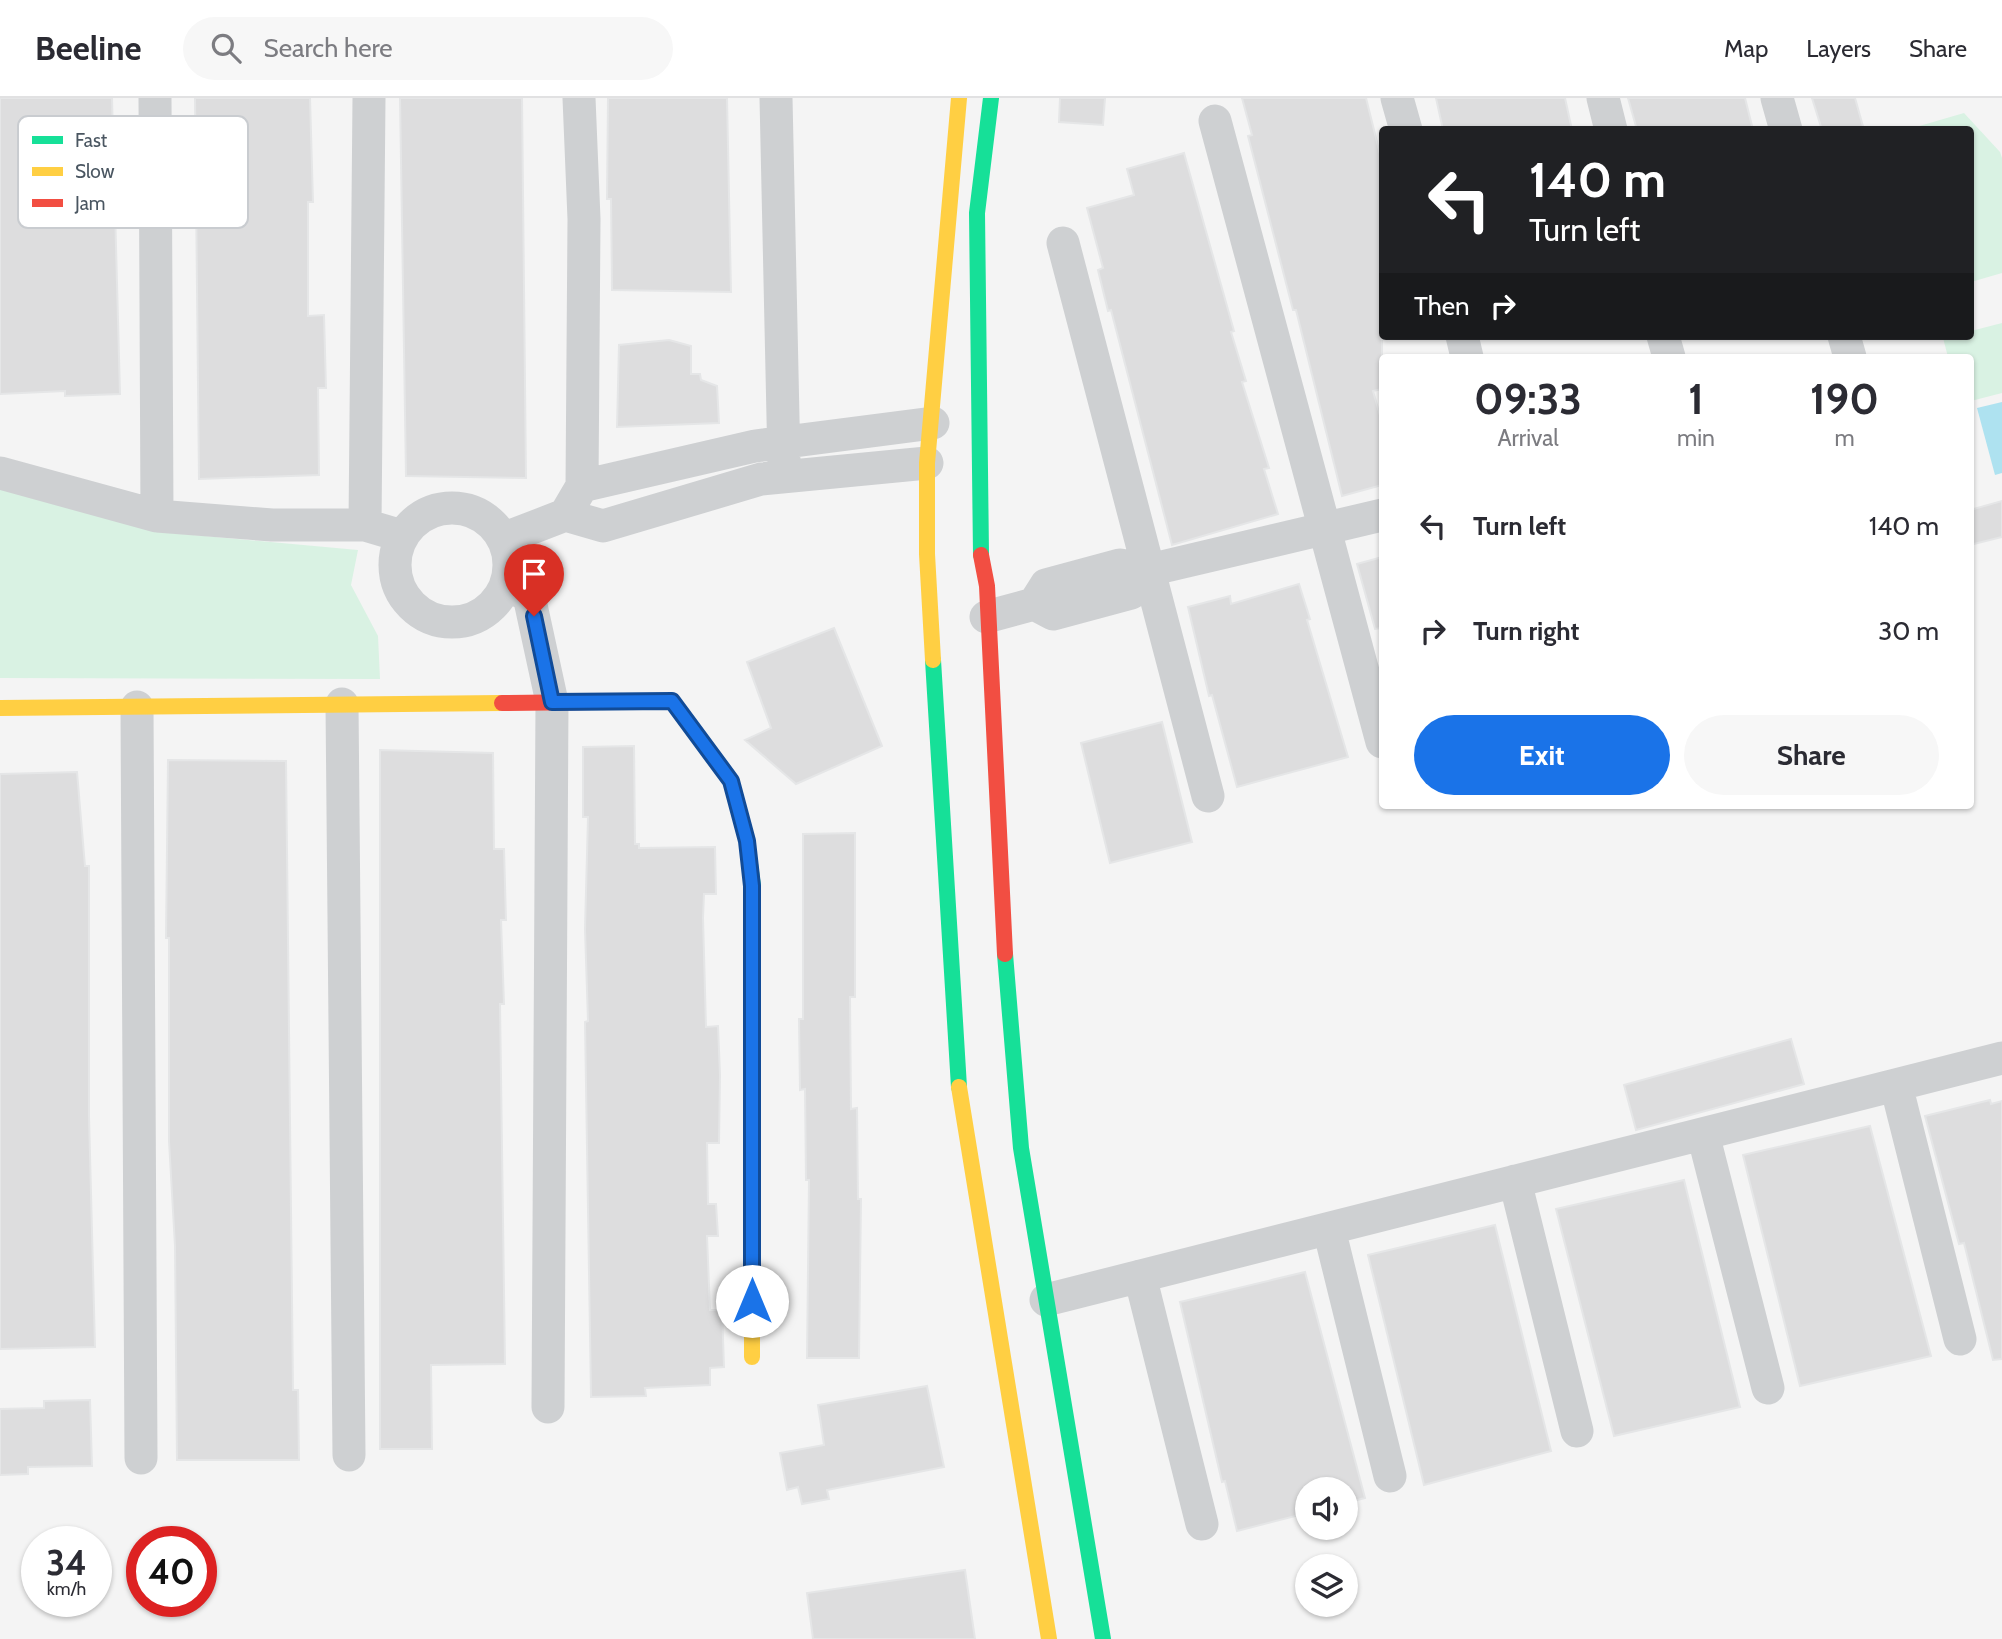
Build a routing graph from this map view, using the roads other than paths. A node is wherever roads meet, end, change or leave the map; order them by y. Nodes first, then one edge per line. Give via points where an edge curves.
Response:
1 (155, 98) edge
2 (369, 98) edge
3 (579, 98) edge
4 (776, 98) edge
5 (959, 98) edge
6 (992, 98) edge
7 (1397, 98) edge
8 (1603, 98) edge
9 (1777, 98) edge
10 (155, 116) edge
11 (1215, 121) dead end
12 (1405, 126) edge
13 (1610, 126) edge
14 (1785, 126) edge
15 (156, 228) edge
16 (1063, 243) dead end
17 (933, 423) junction
18 (783, 441) junction
19 (927, 463) junction
20 (0, 473) edge
21 (784, 477) junction
22 (582, 486) junction
23 (565, 515) junction
24 (157, 516) junction
25 (1379, 516) edge
26 (365, 525) junction
27 (1326, 530) junction
28 (402, 536) junction
29 (503, 539) junction
30 (1149, 570) junction
31 (506, 584) junction
32 (986, 617) junction
33 (552, 702) junction
34 (342, 704) junction
35 (137, 707) junction
36 (0, 708) edge
37 (1379, 731) edge
38 (1208, 796) dead end
39 (2002, 1058) edge
40 (1896, 1085) junction
41 (1703, 1134) junction
42 (1515, 1181) junction
43 (1329, 1229) junction
44 (1140, 1276) junction
45 (1046, 1300) junction
46 (1960, 1339) dead end
47 (752, 1357) dead end
48 (1768, 1388) dead end
49 (548, 1408) dead end
50 (1577, 1431) dead end
51 (349, 1455) dead end
52 (141, 1458) dead end
53 (1390, 1476) dead end
54 (1202, 1524) dead end
55 (1049, 1639) edge
56 (1103, 1639) edge

1 - 10 street
2 - 26 street
3 - 22 street via 584,219
4 - 18 street
5 - 17 street
6 - 32 street via 977,213 981,553
7 - 12 street
8 - 13 street
9 - 14 street
11 - 27 street
15 - 24 street
16 - 30 street
17 - 18 street
17 - 19 street
18 - 21 street
18 - 22 street
19 - 21 street
19 - 55 street via 927,554 956,1066 1025,1449
20 - 24 street
21 - 23 street via 761,479 603,526
22 - 23 street
23 - 29 street
24 - 26 street via 272,525
25 - 27 street
26 - 28 street
27 - 30 street
27 - 37 street
28 - 29 street via 413,522 449,507 485,517
28 - 31 street via 394,573 400,592 428,618 446,622 474,618 497,601
29 - 31 street via 510,566
30 - 32 street via 1120,565 1046,585 1034,604
30 - 38 street
31 - 33 street via 529,596
32 - 45 street via 1005,963 1021,1148
33 - 34 street
33 - 47 street via 672,701 731,781 747,841 752,886
33 - 49 street
34 - 35 street
34 - 51 street
35 - 36 street
35 - 52 street
39 - 40 street
40 - 41 street
40 - 46 street
41 - 42 street
41 - 48 street
42 - 43 street
42 - 50 street
43 - 44 street
43 - 53 street
44 - 45 street
44 - 54 street
45 - 56 street via 1063,1442

